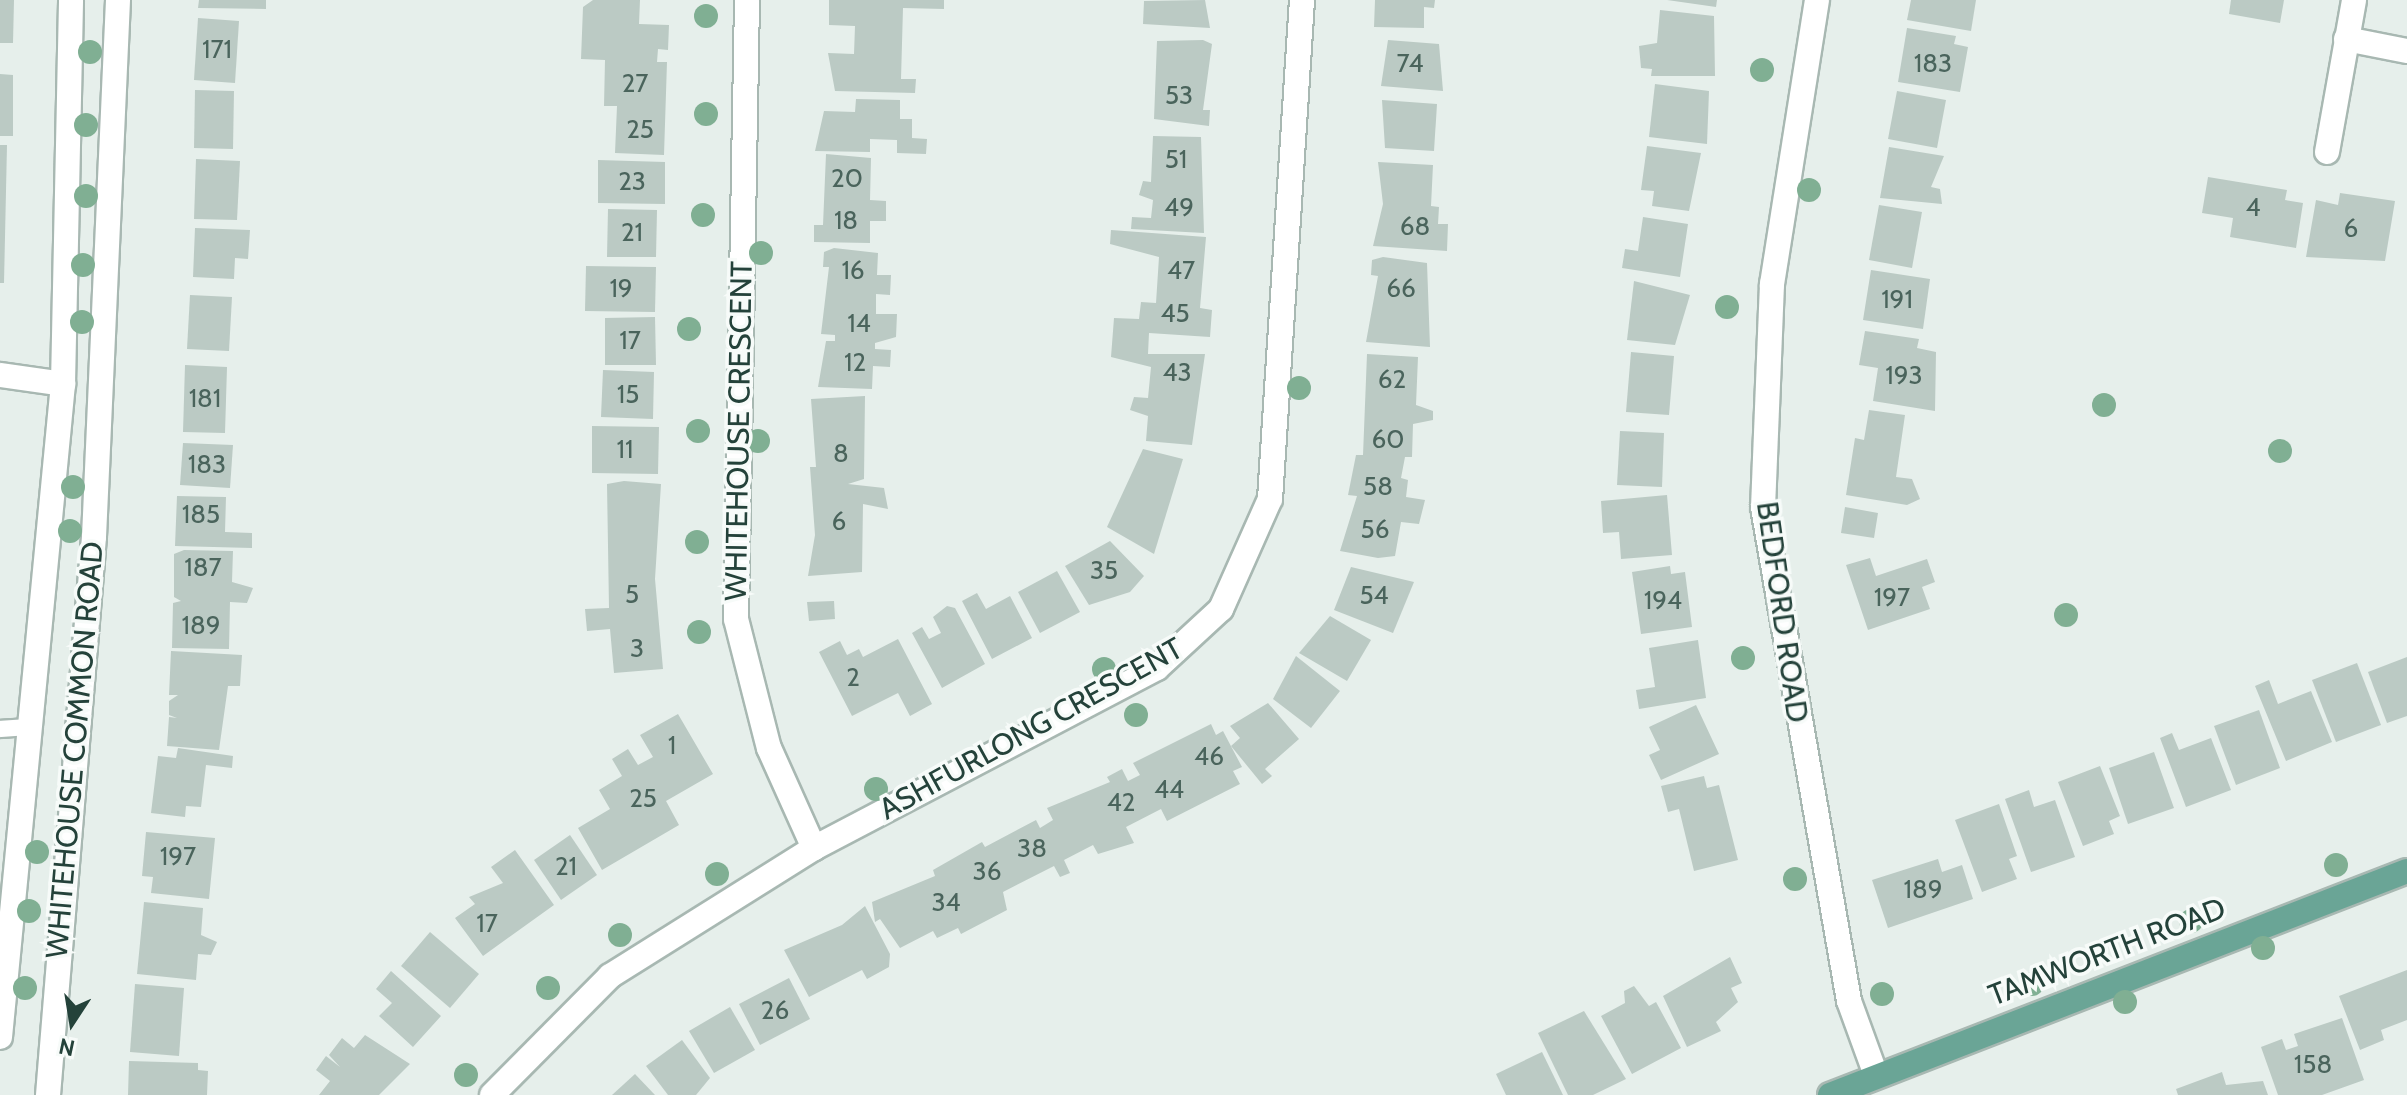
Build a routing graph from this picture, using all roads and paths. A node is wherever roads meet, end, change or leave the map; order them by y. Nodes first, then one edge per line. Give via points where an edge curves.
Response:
1 (71, 0) edge
2 (118, 0) edge
3 (747, 0) edge
4 (1302, 0) edge
5 (1817, 0) edge
6 (2354, 0) edge
7 (2346, 39) junction
8 (2407, 51) edge
9 (2327, 152) dead end
10 (0, 375) edge
11 (62, 393) junction
12 (101, 404) junction
13 (31, 727) junction
14 (0, 729) edge
15 (814, 848) junction
16 (2407, 871) edge
17 (0, 1037) edge
18 (1876, 1075) junction
19 (48, 1095) edge
20 (492, 1095) edge
21 (1830, 1095) edge

1 - 11 street, WHITEHOUSE COMMON ROAD
2 - 12 street, WHITEHOUSE COMMON ROAD
3 - 15 street, WHITEHOUSE CRESCENT via 736,619 764,734
4 - 15 street, ASHFURLONG CRESCENT via 1270,499 1246,566 1198,637 1157,668
5 - 18 street, BEDFORD ROAD via 1772,284 1763,507 1849,1001
6 - 7 street
7 - 8 street
7 - 9 street
10 - 11 street
11 - 12 street
11 - 13 street, WHITEHOUSE COMMON ROAD
12 - 19 street, WHITEHOUSE COMMON ROAD
13 - 14 lane
13 - 17 street, WHITEHOUSE COMMON ROAD
15 - 20 street, ASHFURLONG CRESCENT via 610,976
16 - 18 main road, TAMWORTH ROAD
18 - 21 main road, TAMWORTH ROAD

